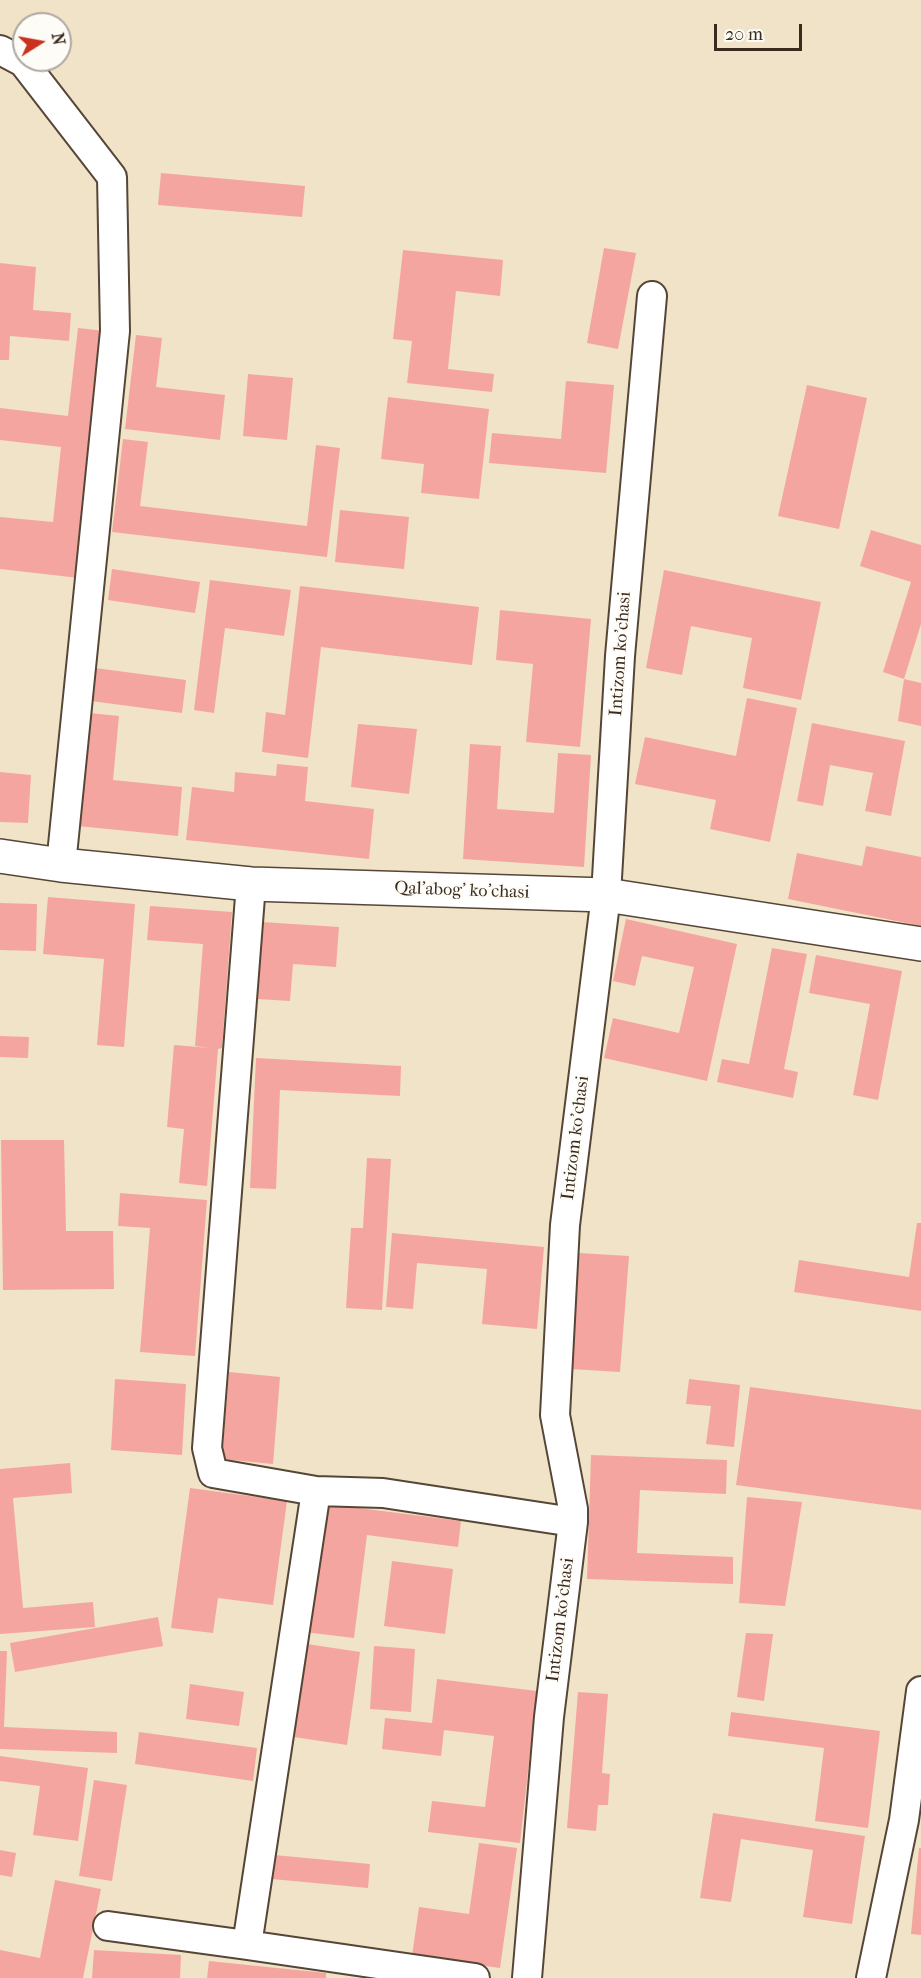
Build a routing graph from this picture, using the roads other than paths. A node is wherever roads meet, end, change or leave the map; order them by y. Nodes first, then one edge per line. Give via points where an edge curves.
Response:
1 (0, 50) edge
2 (652, 296) dead end
3 (0, 856) edge
4 (62, 865) junction
5 (251, 884) junction
6 (606, 894) junction
7 (921, 944) edge
8 (316, 1491) junction
9 (573, 1522) junction
10 (921, 1690) edge
11 (913, 1820) edge
12 (108, 1926) dead end
13 (247, 1945) junction
14 (475, 1978) edge
15 (527, 1978) edge
16 (871, 1978) edge

1 - 4 street via 23,62 112,177 115,331
2 - 6 street, Intizom ko'chasi via 620,656
3 - 4 street, Qal'abog' ko'chasi
4 - 5 street, Qal'abog' ko'chasi
5 - 6 street, Qal'abog' ko'chasi
5 - 8 street via 207,1448 213,1473
6 - 7 street, Qal'abog' ko'chasi
6 - 9 street, Intizom ko'chasi via 565,1225 555,1415
8 - 9 street via 383,1492
8 - 13 street
9 - 15 street, Intizom ko'chasi via 549,1717
10 - 11 street
11 - 16 street
12 - 13 street
13 - 14 street

